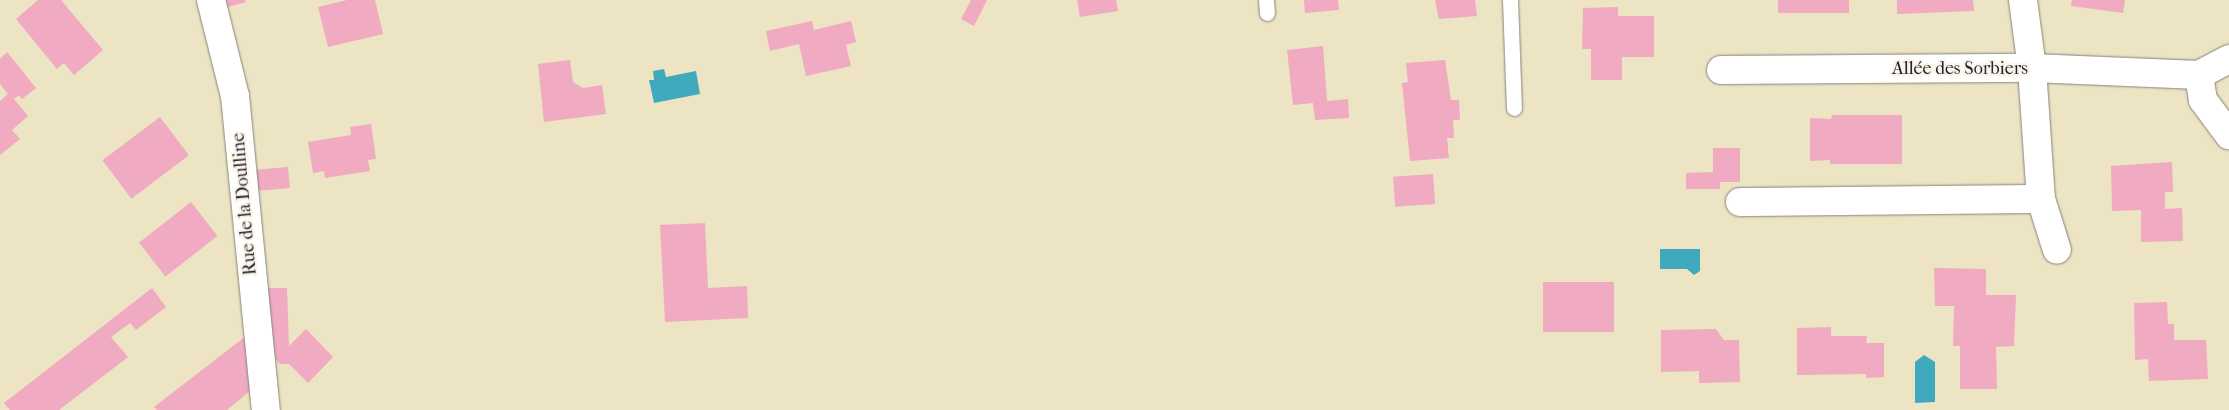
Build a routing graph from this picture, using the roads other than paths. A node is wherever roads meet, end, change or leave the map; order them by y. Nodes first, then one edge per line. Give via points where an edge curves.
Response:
1 (210, 0) edge
2 (1510, 0) edge
3 (2023, 0) edge
4 (2229, 59) edge
5 (2032, 68) junction
6 (1721, 70) dead end
7 (2199, 75) junction
8 (1514, 108) dead end
9 (2229, 135) edge
10 (2041, 199) junction
11 (1740, 202) dead end
12 (2057, 250) dead end
13 (266, 410) edge

1 - 13 street, Rue de la Doulline via 235,96
2 - 8 lane
3 - 5 street
4 - 7 street
5 - 6 street, Allée des Sorbiers
5 - 7 street, Allée des Sorbiers
5 - 10 street
7 - 9 street via 2203,100
10 - 11 street
10 - 12 street

